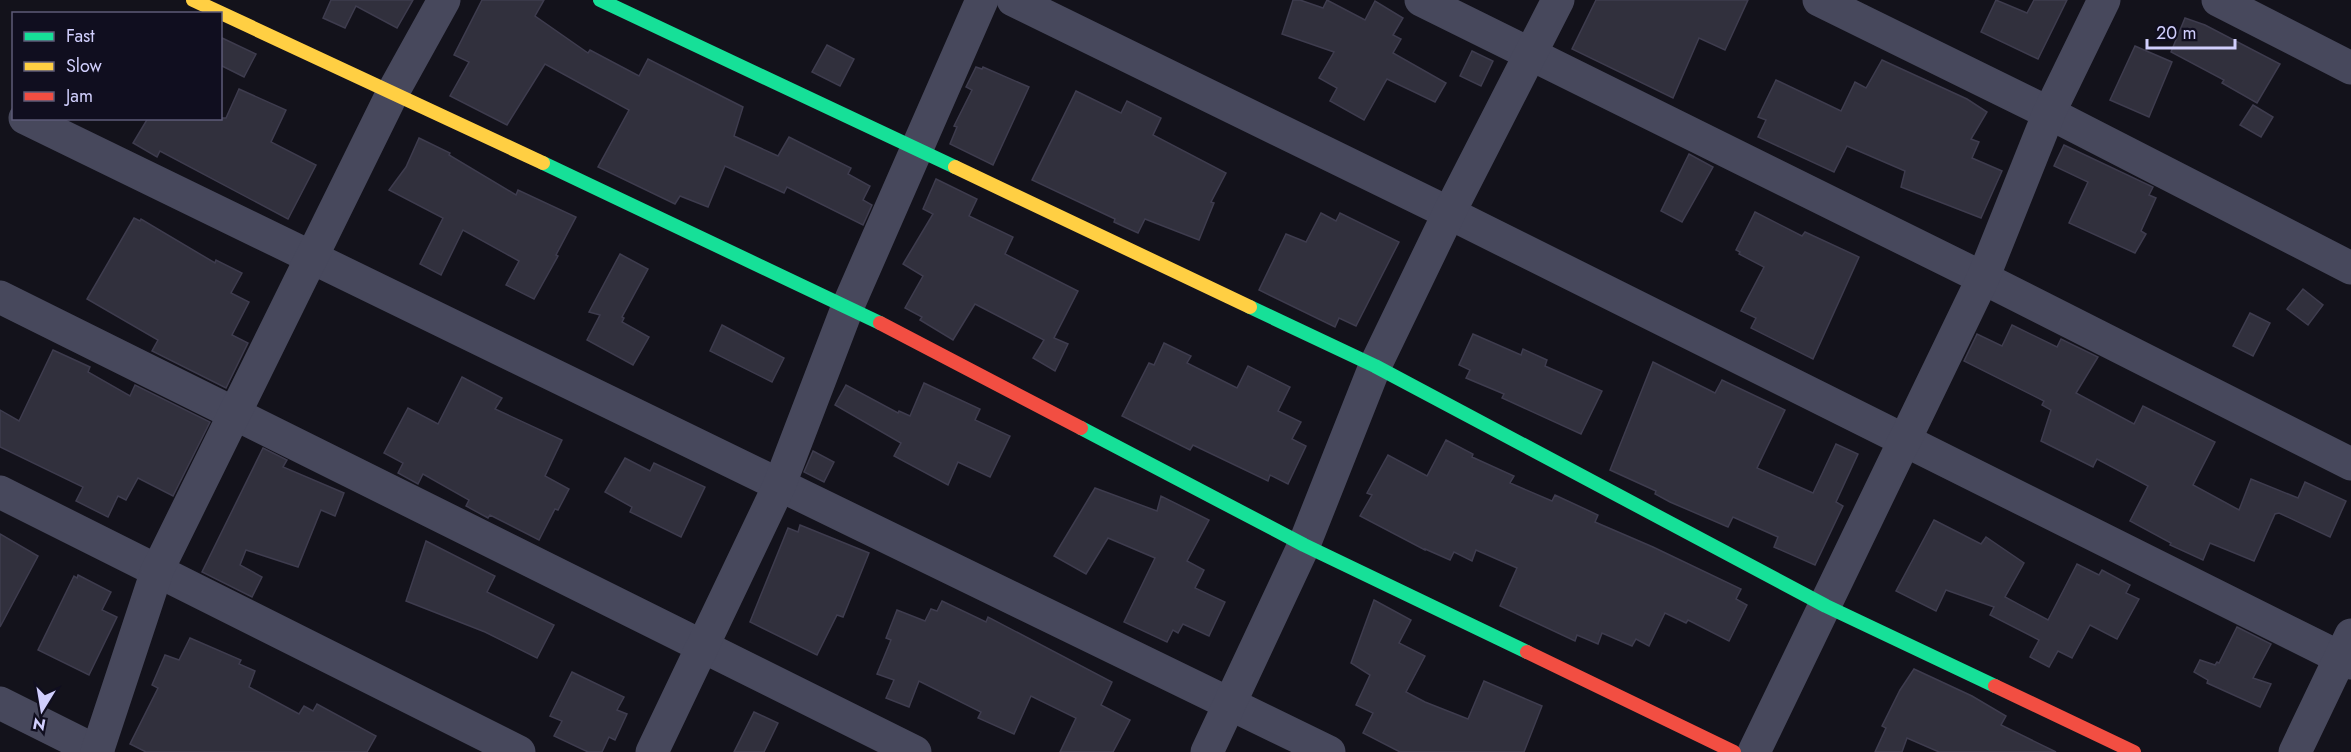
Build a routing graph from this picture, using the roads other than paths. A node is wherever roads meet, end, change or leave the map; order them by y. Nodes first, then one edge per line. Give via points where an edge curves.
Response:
1 (193, 0) edge
2 (444, 0) edge
3 (600, 0) edge
4 (982, 0) edge
5 (1013, 0) edge
6 (1421, 0) edge
7 (1558, 0) edge
8 (1819, 0) edge
9 (2104, 0) edge
10 (2218, 0) edge
11 (219, 12) edge
12 (222, 13) edge
13 (1530, 54) junction
14 (2351, 68) edge
15 (393, 92) junction
16 (2049, 113) junction
17 (29, 120) edge
18 (917, 149) junction
19 (1449, 213) junction
20 (313, 257) junction
21 (2351, 268) edge
22 (1983, 279) junction
23 (0, 297) edge
24 (848, 306) junction
25 (1375, 366) junction
26 (235, 412) junction
27 (1905, 441) junction
28 (2351, 464) edge
29 (779, 486) junction
30 (0, 492) edge
31 (1304, 545) junction
32 (157, 571) junction
33 (1826, 606) junction
34 (703, 649) junction
35 (2347, 652) edge
36 (0, 703) edge
37 (1230, 704) junction
38 (97, 752) edge
39 (519, 752) edge
40 (652, 752) edge
41 (915, 752) edge
42 (1207, 752) edge
43 (1329, 752) edge
44 (1734, 752) edge
45 (1754, 752) edge
46 (2133, 752) edge
47 (2295, 752) edge

1 - 11 street
2 - 15 street
3 - 18 street
4 - 18 street
5 - 19 street
6 - 13 street
7 - 13 street
8 - 16 street
9 - 16 street
10 - 14 street
12 - 15 street
13 - 19 street
13 - 22 street
15 - 20 street
15 - 24 street
16 - 21 street
16 - 22 street
17 - 20 street
18 - 24 street
18 - 25 street
19 - 25 street
19 - 27 street
20 - 26 street
20 - 29 street
22 - 27 street
22 - 28 street
23 - 26 street
24 - 29 street
24 - 31 street
25 - 31 street
25 - 33 street
26 - 32 street
26 - 34 street
27 - 33 street
27 - 35 street
29 - 34 street
29 - 37 street
30 - 32 street
31 - 37 street
31 - 44 street
32 - 38 street
32 - 39 street
33 - 45 street
33 - 46 street
34 - 40 street
34 - 41 street
35 - 47 street
36 - 38 street
37 - 42 street
37 - 43 street

